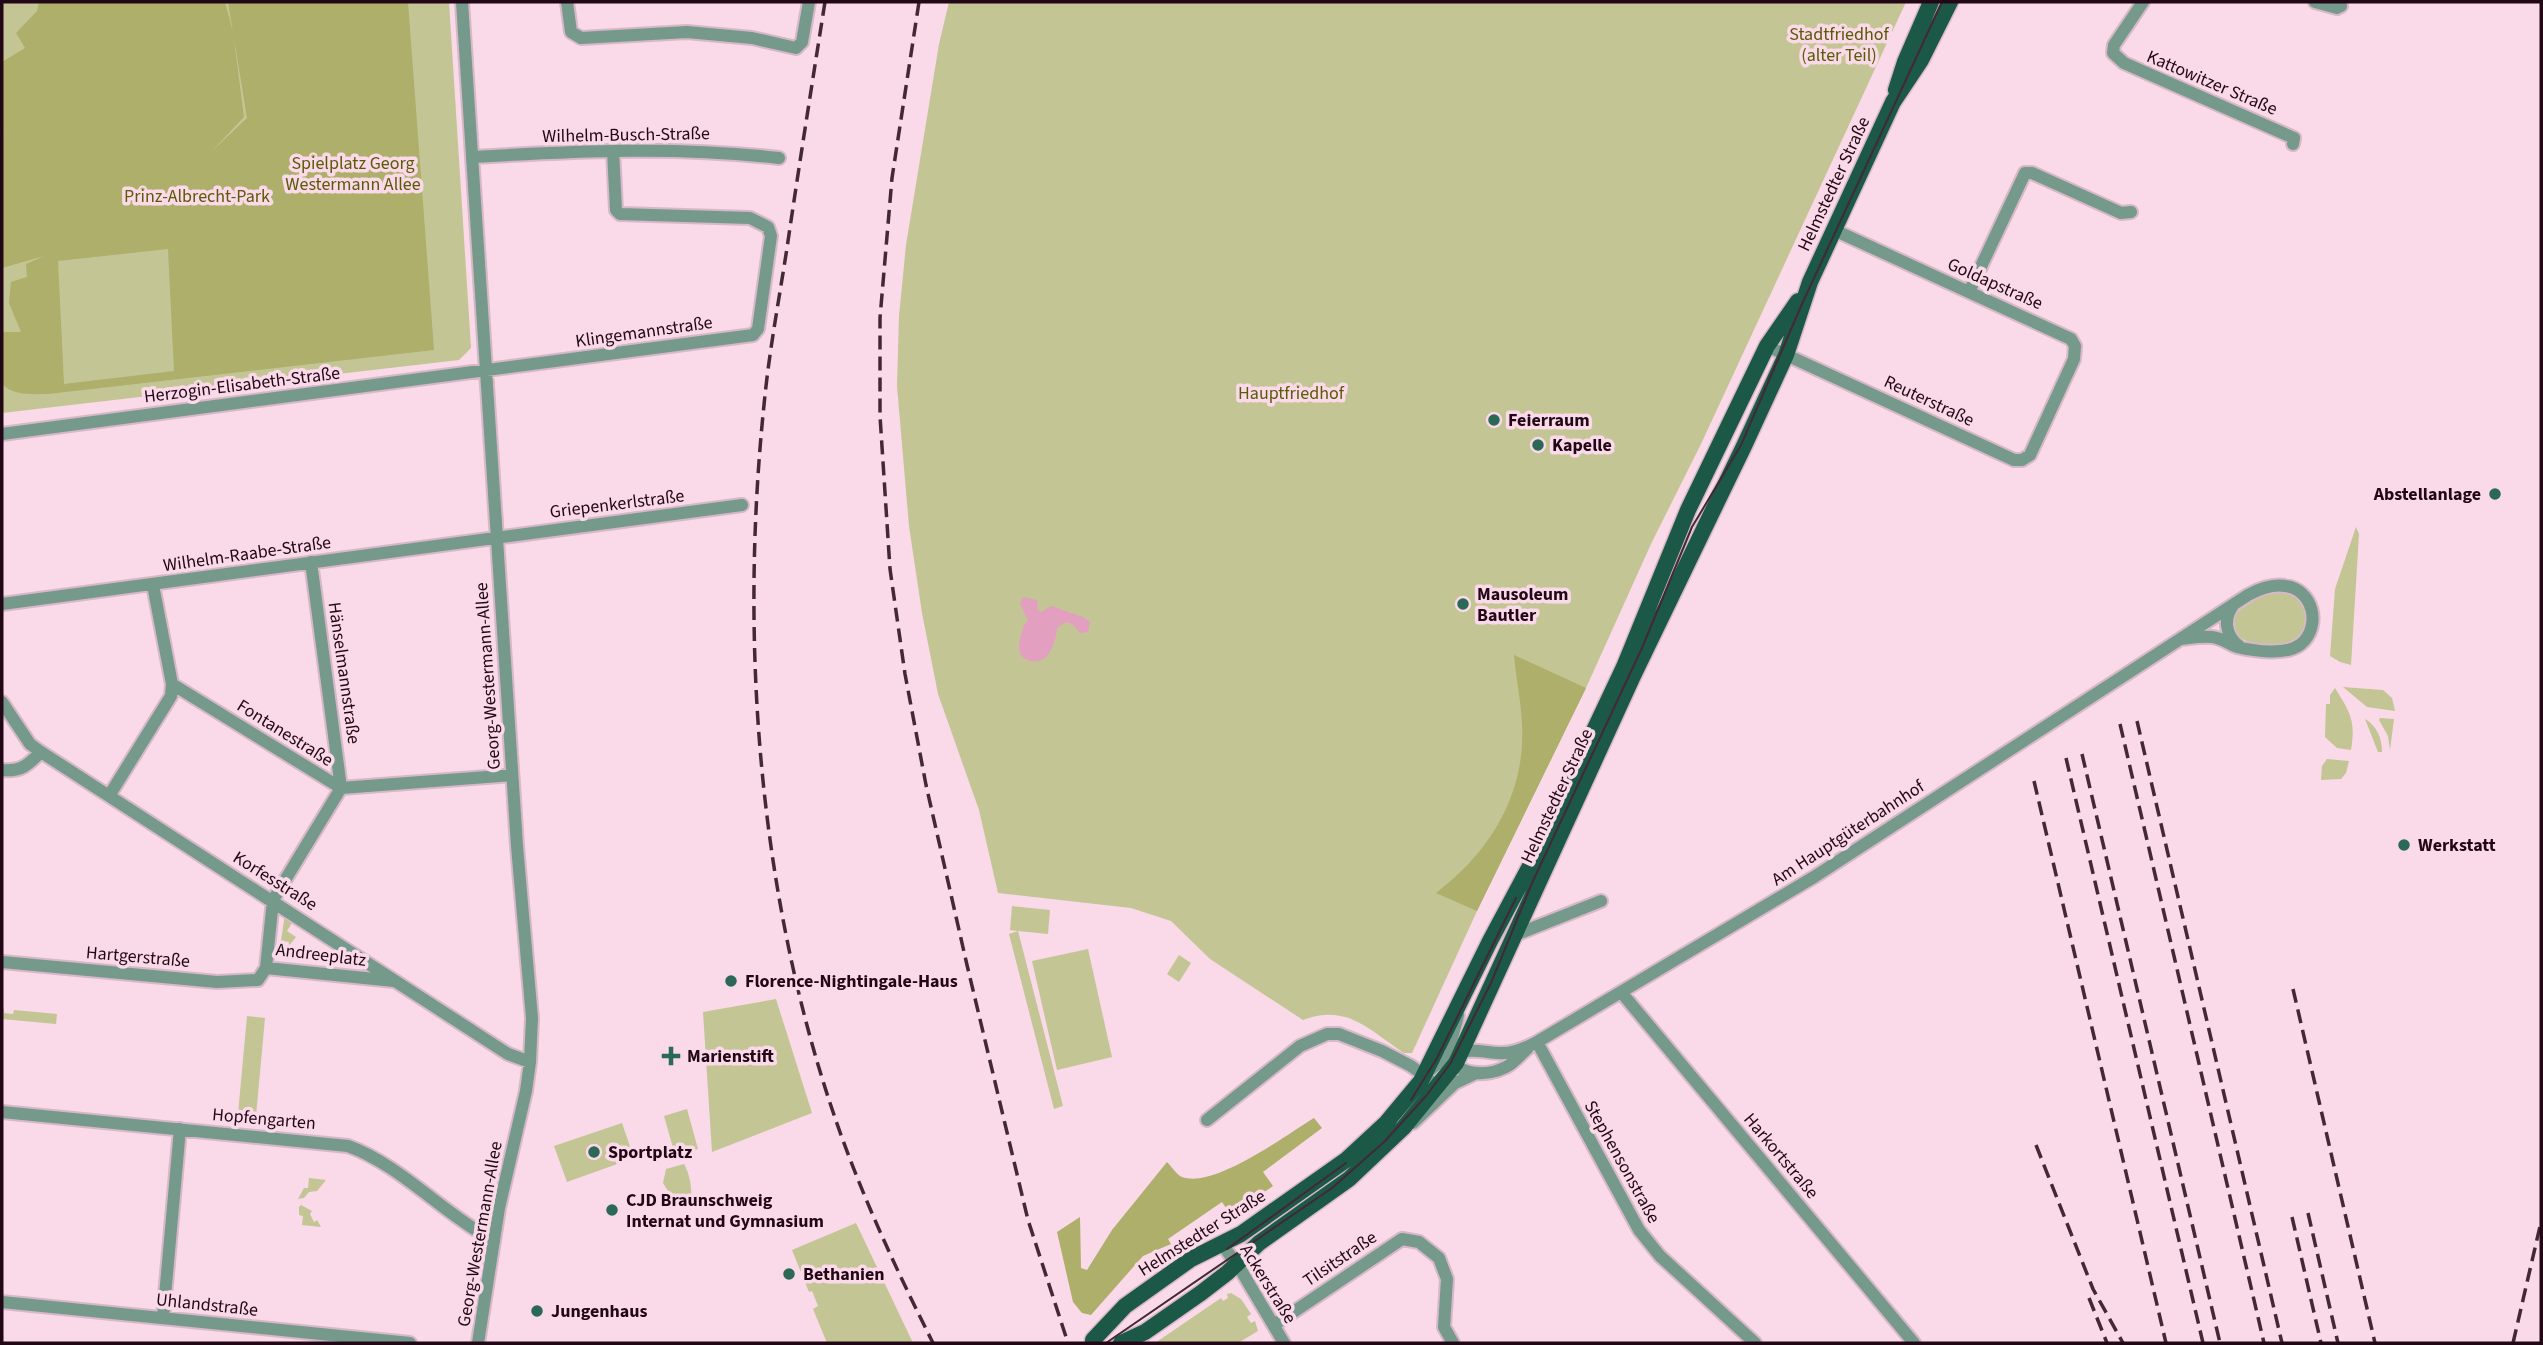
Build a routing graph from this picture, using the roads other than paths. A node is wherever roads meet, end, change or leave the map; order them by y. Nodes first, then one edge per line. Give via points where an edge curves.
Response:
1 (462, 2) edge
2 (567, 2) edge
3 (810, 2) edge
4 (1931, 2) edge
5 (1950, 2) edge
6 (2143, 2) edge
7 (2315, 2) edge
8 (2341, 6) dead end
9 (1893, 102) junction
10 (2293, 144) dead end
11 (613, 151) junction
12 (473, 157) junction
13 (779, 158) dead end
14 (2131, 212) dead end
15 (1834, 230) junction
16 (1810, 282) junction
17 (1969, 292) junction
18 (1767, 346) junction
19 (1786, 355) junction
20 (486, 372) junction
21 (2051, 410) joint
22 (2, 435) edge
23 (1706, 473) junction
24 (1727, 483) junction
25 (743, 505) dead end
26 (496, 537) junction
27 (311, 562) junction
28 (153, 585) junction
29 (2237, 601) junction
30 (2, 604) edge
31 (2180, 639) junction
32 (2245, 648) junction
33 (172, 684) junction
34 (2, 702) edge
35 (41, 752) junction
36 (2, 770) edge
37 (512, 775) junction
38 (341, 788) junction
39 (108, 796) junction
40 (273, 901) junction
41 (1601, 901) dead end
42 (1515, 935) junction
43 (2, 962) edge
44 (266, 968) junction
45 (394, 981) junction
46 (1621, 992) junction
47 (1461, 1001) junction
48 (1476, 1021) junction
49 (1533, 1045) junction
50 (1493, 1052) junction
51 (1456, 1057) junction
52 (530, 1062) junction
53 (1478, 1073) junction
54 (1425, 1075) junction
55 (2, 1112) edge
56 (1206, 1120) dead end
57 (1408, 1123) junction
58 (180, 1129) junction
59 (494, 1241) junction
60 (1222, 1244) junction
61 (1237, 1264) junction
62 (2, 1302) edge
63 (163, 1318) junction
64 (1274, 1325) junction
65 (1093, 1340) dead end
66 (410, 1343) edge
67 (478, 1343) edge
68 (1121, 1343) edge
69 (1284, 1343) edge
70 (1453, 1343) edge
71 (1755, 1343) edge
72 (1914, 1343) edge

1 - 12 street, Georg-Westermann-Allee
2 - 3 street via 571,32 581,38 687,32 752,38 796,48 802,42
4 - 9 main road, Helmstedter Straße via 1901,71
5 - 9 main road, Helmstedter Straße via 1921,60
6 - 10 street, Kattowitzer Straße via 2114,45 2113,53 2123,64 2294,138
7 - 8 street
9 - 15 main road, Helmstedter Straße
11 - 12 street, Wilhelm-Busch-Straße
11 - 13 street, Wilhelm-Busch-Straße via 701,150
11 - 20 street, Klingemannstraße via 616,210 620,214 750,218 768,227 771,236 758,329 753,335
12 - 20 street, Georg-Westermann-Allee
14 - 17 street via 2121,213 2025,173
15 - 16 main road, Helmstedter Straße
15 - 17 street, Goldapstraße
16 - 18 main road, Helmstedter Straße
16 - 19 main road, Helmstedter Straße
17 - 21 street, Goldapstraße via 2071,339 2074,359
18 - 19 street, Reuterstraße
18 - 23 main road, Helmstedter Straße
19 - 21 street, Reuterstraße via 2014,460 2030,455
19 - 24 main road, Helmstedter Straße
20 - 22 street, Herzogin-Elisabeth-Straße
20 - 26 street, Georg-Westermann-Allee
23 - 24 main road
23 - 47 main road, Helmstedter Straße via 1624,667
24 - 42 main road, Helmstedter Straße via 1641,658
25 - 26 street, Griepenkerlstraße
26 - 27 street, Wilhelm-Raabe-Straße
26 - 37 street, Georg-Westermann-Allee
27 - 28 street, Wilhelm-Raabe-Straße
27 - 38 street, Hänselmannstraße
28 - 30 street, Wilhelm-Raabe-Straße
28 - 33 street
29 - 31 street, Am Hauptgüterbahnhof
29 - 32 street via 2229,612 2227,628 2233,640
29 - 32 street, Am Hauptgüterbahnhof via 2258,590 2284,586 2301,593 2312,610 2311,631 2295,648
31 - 32 street, Am Hauptgüterbahnhof via 2213,637
31 - 46 street, Am Hauptgüterbahnhof via 1814,877
33 - 38 street, Fontanestraße
33 - 39 street via 165,708
34 - 35 street, Korfesstraße via 30,744
35 - 36 street via 19,770
35 - 39 street, Korfesstraße
37 - 38 street, Fontanestraße
37 - 52 street, Georg-Westermann-Allee via 531,1018
38 - 40 street
39 - 40 street, Korfesstraße
40 - 44 street, Andreeplatz
40 - 45 street, Korfesstraße
41 - 42 street
42 - 48 main road, Helmstedter Straße
43 - 44 street, Hartgerstraße via 217,982 258,980
44 - 45 street, Andreeplatz
45 - 52 street, Korfesstraße via 508,1054
46 - 49 street, Am Hauptgüterbahnhof
46 - 72 street, Harkortstraße
47 - 51 street via 1452,1041
47 - 54 main road, Helmstedter Straße
48 - 50 street via 1478,1038
48 - 51 main road, Helmstedter Straße
49 - 50 street, Am Hauptgüterbahnhof
49 - 53 street, Am Hauptgüterbahnhof via 1507,1067
49 - 71 street, Stephensonstraße via 1639,1230 1660,1256
50 - 51 street, Am Hauptgüterbahnhof via 1479,1050
51 - 53 street via 1465,1072
51 - 54 street
51 - 57 main road, Helmstedter Straße
52 - 59 street, Georg-Westermann-Allee
53 - 57 street, Helmstedter Straße via 1455,1083 1422,1117
54 - 56 street via 1352,1038 1327,1034 1300,1046
54 - 57 street, Helmstedter Straße via 1428,1083
54 - 60 main road, Helmstedter Straße via 1399,1110 1357,1151
55 - 58 street, Hopfengarten
57 - 61 main road, Helmstedter Straße via 1349,1179
58 - 59 street, Hopfengarten via 337,1143 360,1150
58 - 63 street
59 - 67 street, Georg-Westermann-Allee
60 - 61 street, Ackerstraße
60 - 65 main road, Helmstedter Straße via 1194,1257 1125,1306
61 - 64 street, Ackerstraße
61 - 68 main road, Helmstedter Straße via 1145,1332
62 - 63 street, Uhlandstraße
63 - 66 street, Uhlandstraße
64 - 69 street, Ackerstraße
64 - 70 street, Tilsitstraße via 1402,1239 1419,1242 1439,1258 1447,1279 1444,1327

